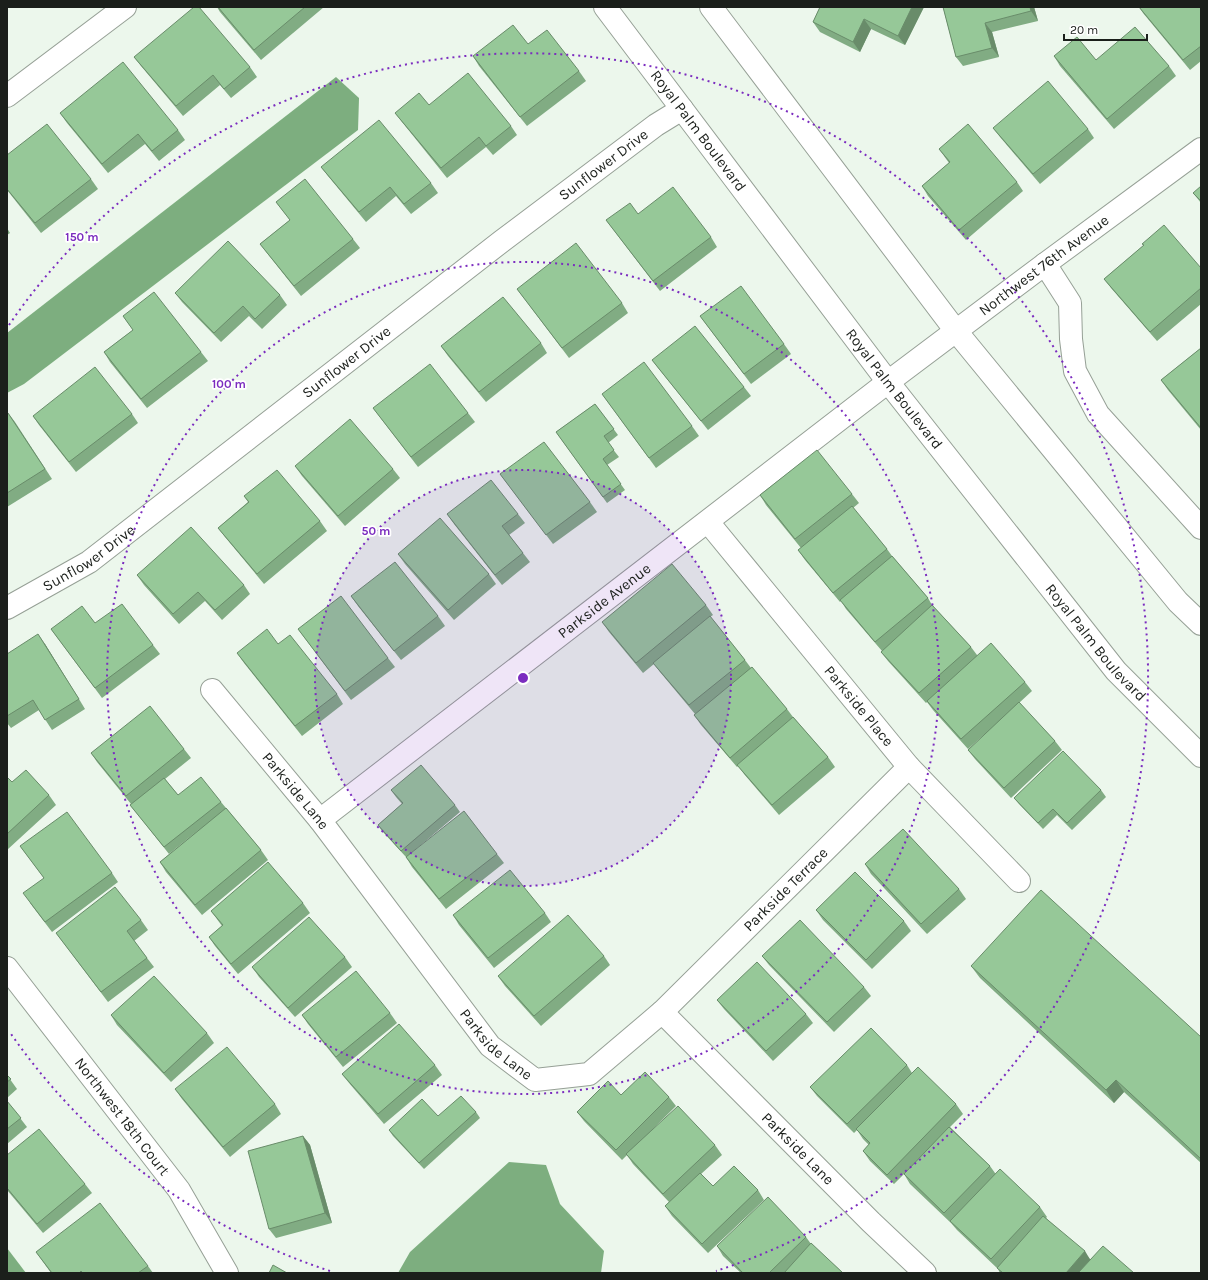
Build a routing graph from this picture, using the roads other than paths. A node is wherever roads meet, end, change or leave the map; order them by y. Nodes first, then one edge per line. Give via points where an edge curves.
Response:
1 (125, 7) edge
2 (605, 7) edge
3 (711, 7) edge
4 (7, 96) edge
5 (682, 109) junction
6 (1201, 149) edge
7 (1045, 264) junction
8 (956, 331) junction
9 (888, 382) junction
10 (708, 522) junction
11 (1201, 528) edge
12 (7, 608) edge
13 (1201, 624) edge
14 (212, 690) dead end
15 (1201, 756) edge
16 (909, 767) junction
17 (320, 820) junction
18 (1019, 881) dead end
19 (7, 968) edge
20 (662, 1012) junction
21 (227, 1273) edge
22 (926, 1273) edge

1 - 4 street
2 - 5 street, Royal Palm Boulevard
3 - 8 street
5 - 9 street, Royal Palm Boulevard
5 - 12 street, Sunflower Drive via 502,241 89,562
6 - 7 street, Northwest 76th Avenue
7 - 8 street, Northwest 76th Avenue
7 - 11 street via 1070,304 1075,371 1098,414
8 - 9 street, Northwest 76th Avenue
8 - 13 street via 1178,602
9 - 10 street, Parkside Avenue
9 - 15 street, Royal Palm Boulevard via 1116,671
10 - 16 street, Parkside Place
10 - 17 street, Parkside Avenue
14 - 17 street, Parkside Lane
16 - 18 street, Parkside Place
16 - 20 street, Parkside Terrace
17 - 20 street, Parkside Lane via 490,1046 535,1080 589,1074
19 - 21 street, Northwest 18th Court via 179,1190
20 - 22 street, Parkside Lane

